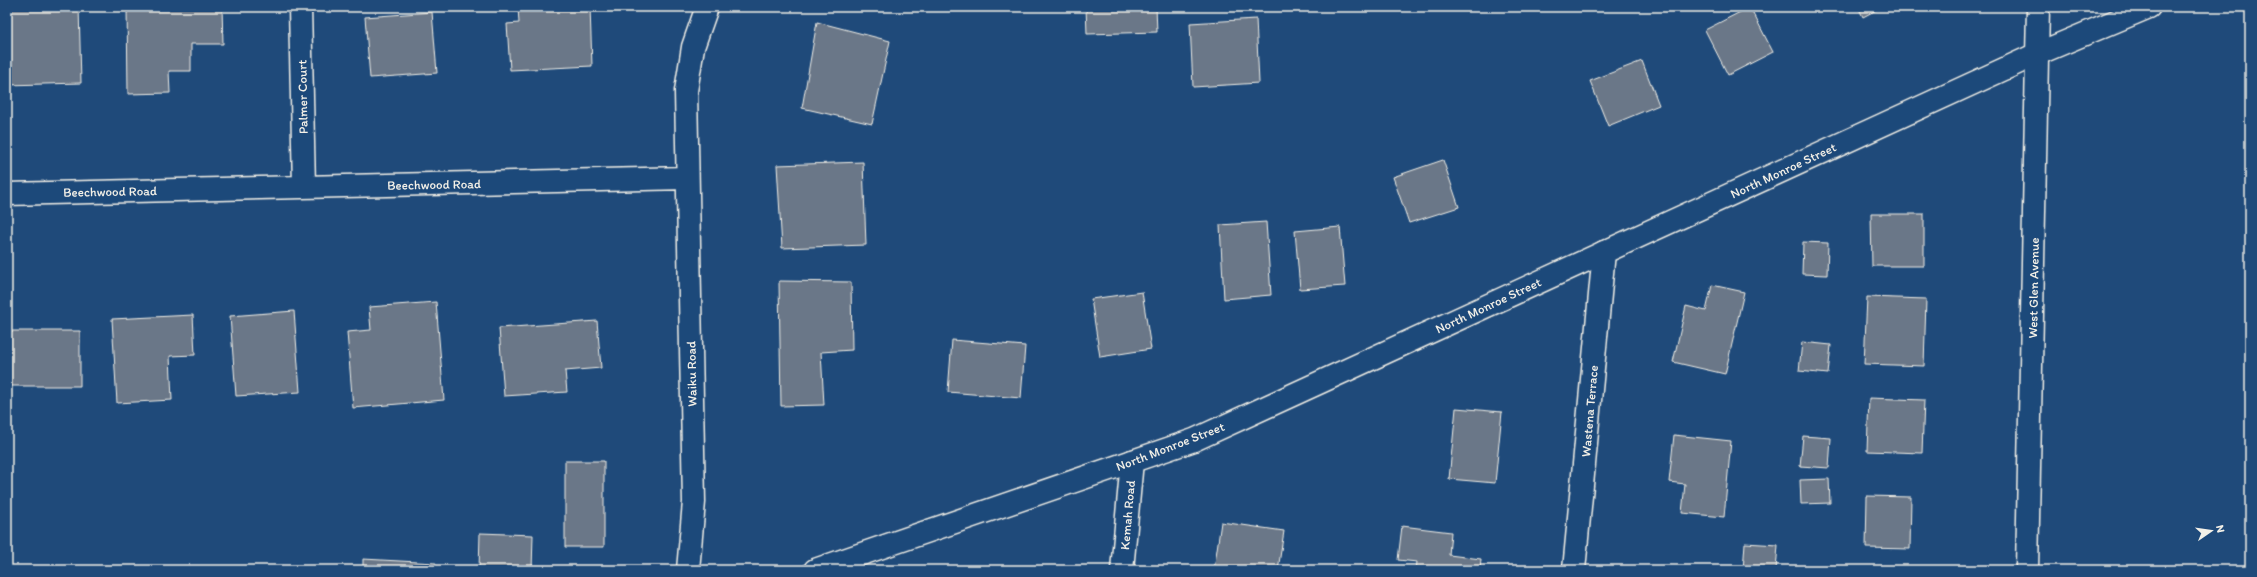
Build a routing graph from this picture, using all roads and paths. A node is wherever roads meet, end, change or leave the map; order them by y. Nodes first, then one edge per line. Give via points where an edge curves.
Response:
1 (300, 7) edge
2 (707, 7) edge
3 (2038, 7) edge
4 (2149, 7) edge
5 (2037, 54) junction
6 (687, 178) junction
7 (304, 187) junction
8 (7, 194) edge
9 (1604, 252) junction
10 (1132, 461) junction
11 (688, 570) edge
12 (815, 570) edge
13 (1122, 570) edge
14 (1574, 570) edge
15 (2027, 570) edge

1 - 7 street, Palmer Court
2 - 6 street via 693,47 686,91
3 - 5 street, West Glen Avenue
4 - 5 street, North Monroe Street
5 - 9 street, North Monroe Street
5 - 15 street, West Glen Avenue
6 - 7 street, Beechwood Road
6 - 11 street, Waiku Road via 694,502
7 - 8 street, Beechwood Road
9 - 10 street, North Monroe Street via 1194,440
9 - 14 street, Wastena Terrace
10 - 12 street, North Monroe Street
10 - 13 street, Kemah Road

